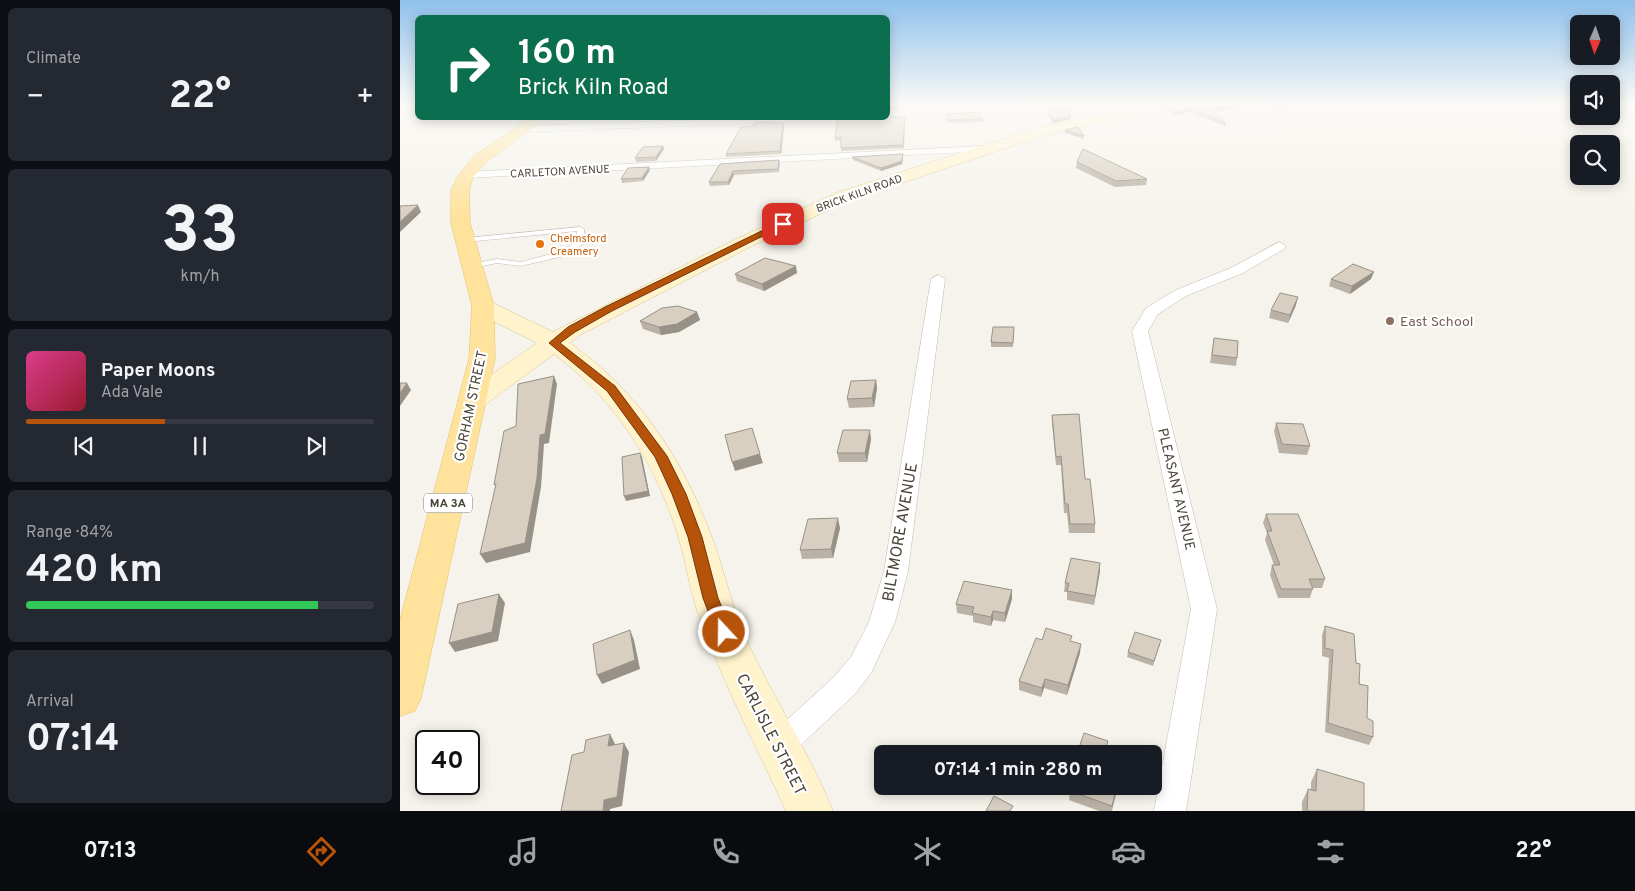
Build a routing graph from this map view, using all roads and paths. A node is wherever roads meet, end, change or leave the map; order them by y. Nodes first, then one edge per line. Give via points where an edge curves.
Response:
1 (503, 142) edge
2 (1007, 142) edge
3 (984, 149) junction
4 (466, 175) junction
5 (466, 240) junction
6 (1279, 246) dead end
7 (472, 266) junction
8 (938, 280) dead end
9 (483, 308) junction
10 (554, 343) junction
11 (472, 401) junction
12 (400, 698) edge
13 (778, 747) junction
14 (810, 811) edge
15 (1170, 811) edge

1 - 4 main road, GORHAM STREET / MA 3A
2 - 3 street, BRICK KILN ROAD
3 - 4 street, CARLETON AVENUE
3 - 10 street, BRICK KILN ROAD via 842,197 609,309
4 - 5 main road, GORHAM STREET / MA 3A via 459,190 458,203
5 - 7 main road, GORHAM STREET / MA 3A
5 - 7 lane via 580,229 581,242 565,253 521,264 497,260
6 - 15 street, PLEASANT AVENUE via 1238,270 1180,293 1152,311 1140,331 1204,609
7 - 9 main road, GORHAM STREET / MA 3A
8 - 13 street, BILTMORE AVENUE via 896,571 882,622 861,665 844,686
9 - 10 street, CARLISLE STREET
9 - 11 main road, GORHAM STREET / MA 3A via 482,359
10 - 11 street, BRICK KILN ROAD
10 - 13 street, CARLISLE STREET via 611,389 660,456 695,537 711,598 737,666
11 - 12 main road, GORHAM STREET / MA 3A
13 - 14 street, CARLISLE STREET

